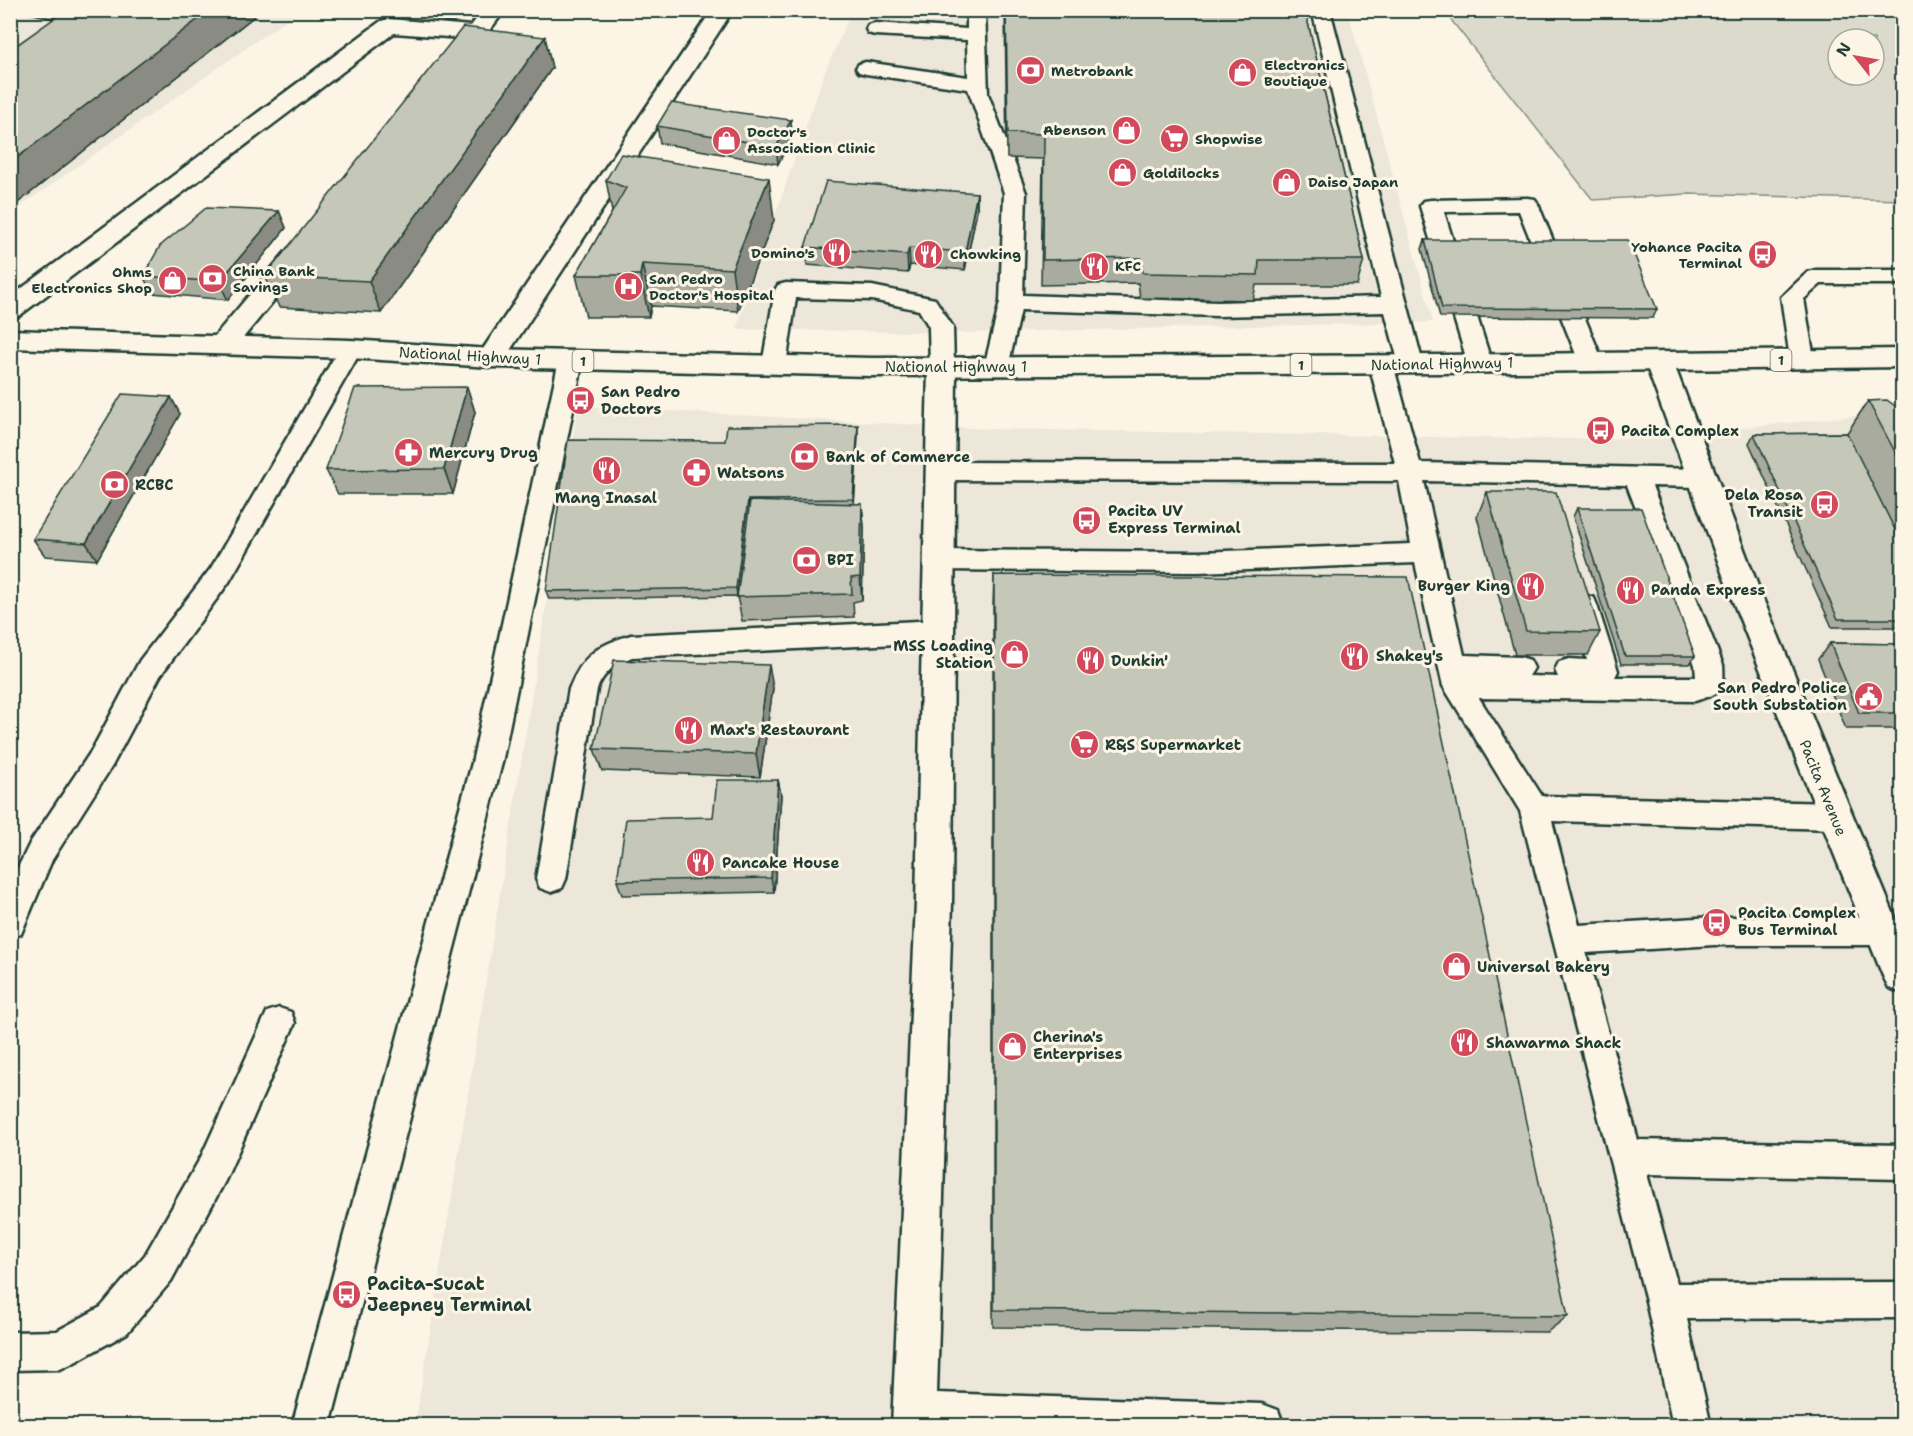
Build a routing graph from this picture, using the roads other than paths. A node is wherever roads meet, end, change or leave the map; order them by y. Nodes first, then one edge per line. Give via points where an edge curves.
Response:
1 (495, 10) edge
2 (723, 10) edge
3 (976, 10) edge
4 (1321, 10) edge
5 (875, 29) dead end
6 (477, 33) junction
7 (976, 35) junction
8 (866, 68) dead end
9 (447, 70) edge
10 (977, 84) junction
11 (311, 237) edge
12 (1902, 277) edge
13 (1011, 302) junction
14 (1394, 304) junction
15 (10, 310) edge
16 (10, 339) edge
17 (223, 344) junction
18 (350, 349) junction
19 (491, 358) junction
20 (1902, 358) edge
21 (1802, 359) junction
22 (571, 360) junction
23 (1591, 362) junction
24 (1659, 362) junction
25 (774, 364) junction
26 (1381, 364) junction
27 (1411, 364) junction
28 (1480, 364) junction
29 (996, 367) junction
30 (942, 368) junction
31 (941, 471) junction
32 (1410, 472) junction
33 (1636, 476) junction
34 (1700, 478) junction
35 (1425, 553) junction
36 (940, 560) junction
37 (1577, 584) edge
38 (939, 632) junction
39 (1455, 676) junction
40 (1534, 808) junction
41 (1834, 816) junction
42 (551, 879) dead end
43 (10, 924) edge
44 (1884, 931) junction
45 (1567, 940) junction
46 (1902, 976) edge
47 (279, 1023) dead end
48 (1627, 1157) junction
49 (1902, 1162) edge
50 (1664, 1300) junction
51 (1902, 1300) edge
52 (10, 1351) edge
53 (914, 1420) edge
54 (310, 1425) edge
55 (1262, 1425) edge
56 (1692, 1425) edge

1 - 6 main road
2 - 19 main road
3 - 7 lane
4 - 14 lane
5 - 7 lane
6 - 9 main road
6 - 15 main road via 389,26
7 - 10 lane
8 - 10 lane
10 - 13 lane via 1015,193
11 - 17 main road
12 - 21 lane via 1816,277 1792,297
13 - 14 lane via 1218,309
13 - 29 lane
14 - 27 lane
16 - 17 main road, National Highway 1 / 1
17 - 18 main road, National Highway 1 / 1
18 - 19 main road, National Highway 1 / 1
18 - 43 lane via 220,575 150,668 102,758 40,852
19 - 22 main road, National Highway 1 / 1
20 - 21 main road, National Highway 1 / 1
21 - 24 main road, National Highway 1 / 1
22 - 25 main road, National Highway 1 / 1
22 - 54 lane via 487,763
23 - 24 main road, National Highway 1 / 1
23 - 28 main road, National Highway 1 / 1
23 - 28 lane via 1527,204 1431,206
24 - 34 main road, Pacita Avenue
25 - 30 main road, National Highway 1 / 1
25 - 30 lane via 786,290 872,293 927,304 941,327
26 - 27 main road, National Highway 1 / 1
26 - 29 main road, National Highway 1 / 1
26 - 32 lane
27 - 28 main road, National Highway 1 / 1
29 - 30 main road, National Highway 1 / 1
30 - 31 main road
31 - 32 lane
31 - 36 main road
32 - 33 lane via 1548,485
32 - 35 lane
33 - 34 lane
33 - 39 lane via 1709,665 1710,682 1695,690
34 - 41 main road, Pacita Avenue
35 - 36 lane via 1198,562
35 - 39 lane
36 - 38 main road
37 - 39 lane via 1604,671
38 - 42 lane via 631,646 602,658 590,671 583,689
38 - 53 main road via 934,903
39 - 40 lane
40 - 41 lane
40 - 45 lane
41 - 44 main road, Pacita Avenue
44 - 45 lane via 1714,931
44 - 46 main road, Pacita Avenue
45 - 48 lane
47 - 52 lane via 213,1169 158,1268 114,1320 60,1350
48 - 49 lane
48 - 50 lane
50 - 51 lane
50 - 56 lane
53 - 55 main road

